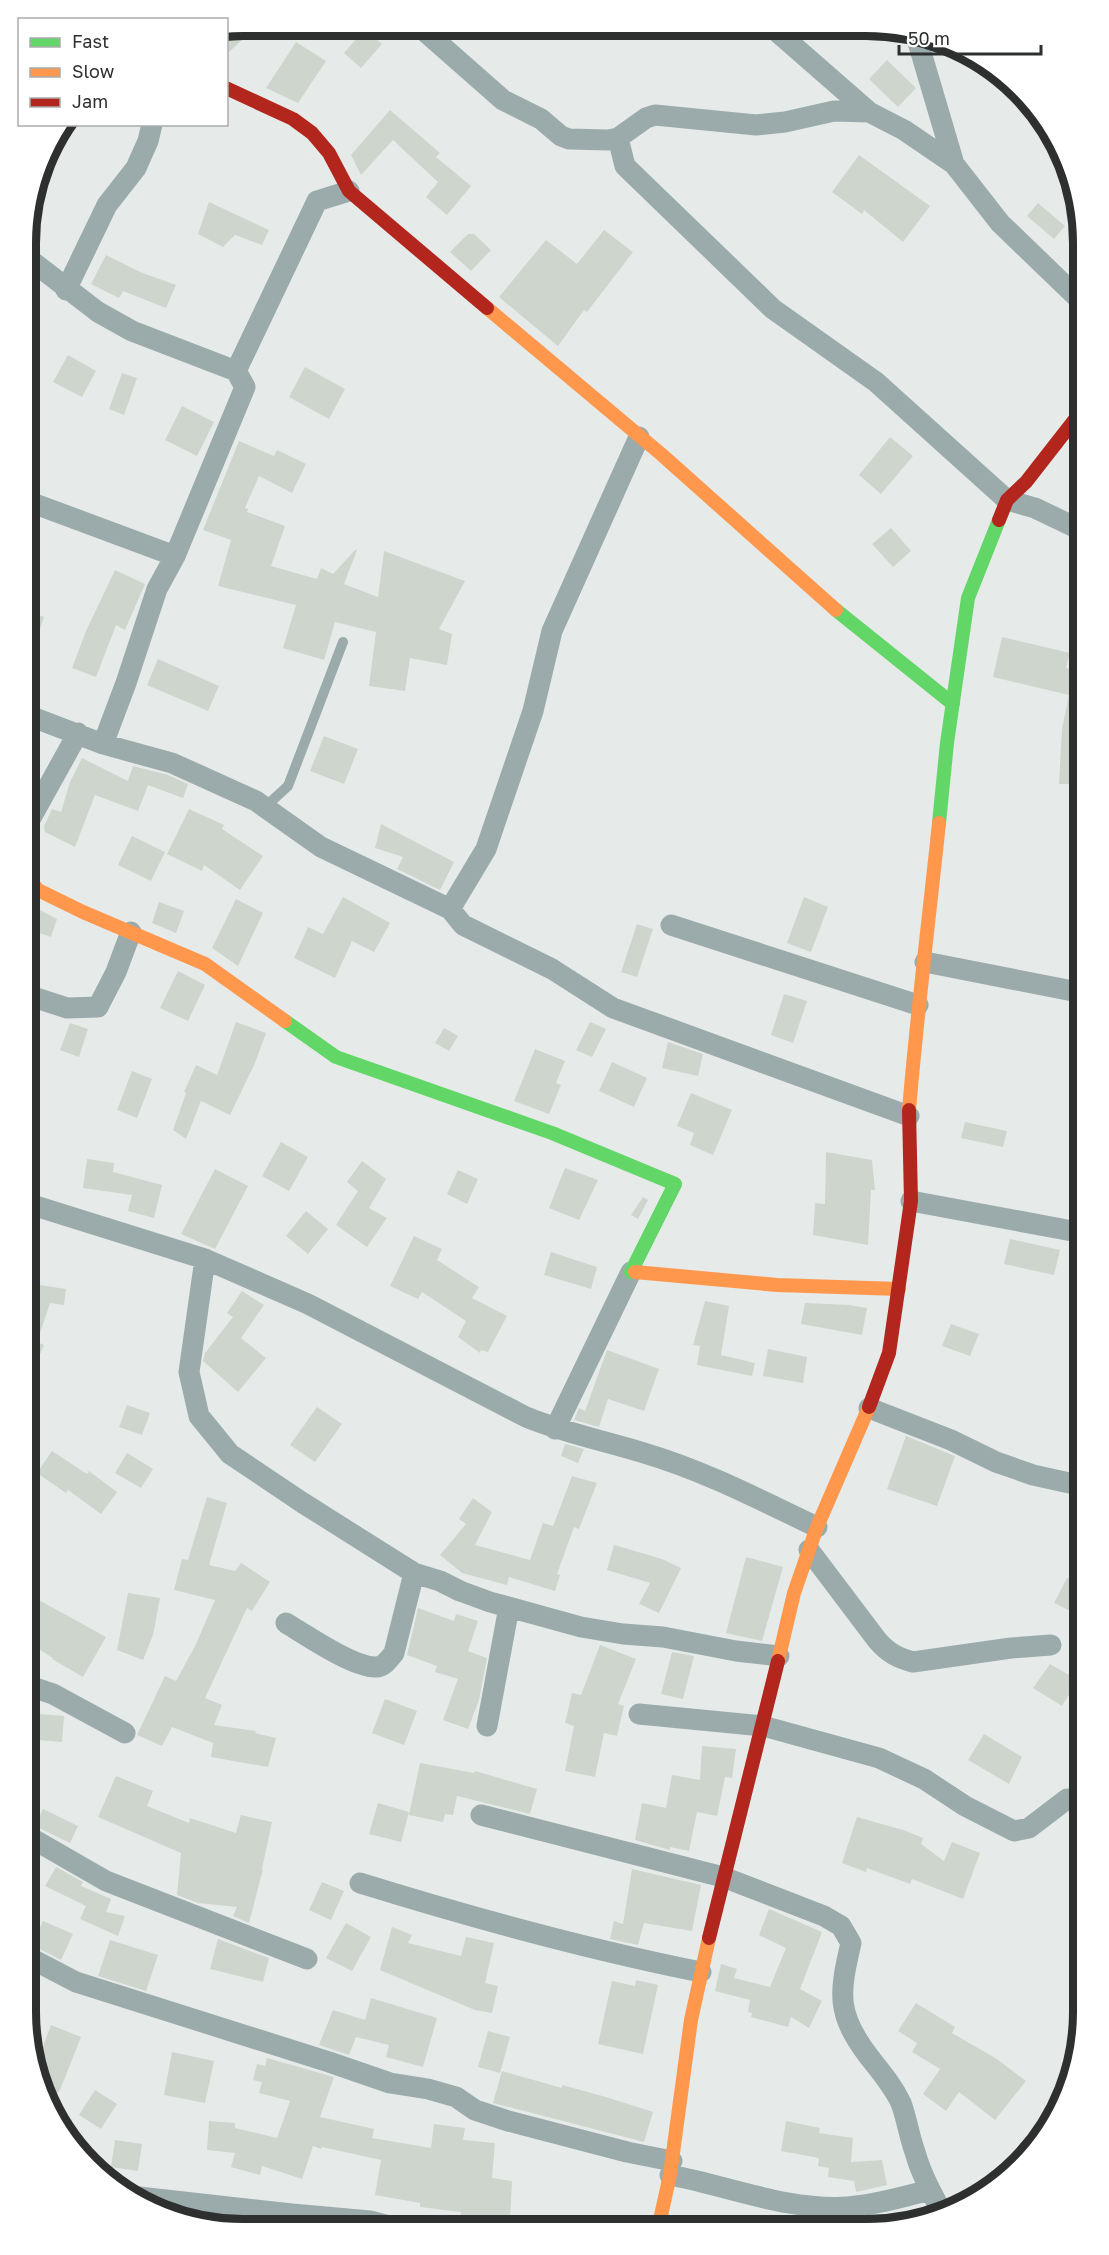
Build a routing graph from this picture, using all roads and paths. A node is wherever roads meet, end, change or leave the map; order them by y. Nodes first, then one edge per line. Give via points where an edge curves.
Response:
1 (430, 36) edge
2 (782, 36) edge
3 (918, 43) edge
4 (228, 89) edge
5 (869, 112) junction
6 (152, 126) edge
7 (618, 138) junction
8 (954, 164) junction
9 (350, 191) junction
10 (36, 265) edge
11 (66, 290) junction
12 (1073, 293) edge
13 (236, 371) junction
14 (1073, 422) edge
15 (639, 437) junction
16 (1007, 500) junction
17 (36, 504) edge
18 (1073, 526) edge
19 (175, 556) junction
20 (343, 642) dead end
21 (953, 704) junction
22 (36, 718) edge
23 (78, 733) junction
24 (103, 744) junction
25 (264, 807) junction
26 (36, 809) edge
27 (36, 888) edge
28 (450, 909) junction
29 (671, 925) dead end
30 (131, 932) junction
31 (925, 962) junction
32 (1073, 991) edge
33 (36, 998) edge
34 (918, 1005) junction
35 (909, 1116) junction
36 (911, 1201) junction
37 (36, 1206) edge
38 (1073, 1231) edge
39 (205, 1259) junction
40 (631, 1272) junction
41 (899, 1289) junction
42 (869, 1408) junction
43 (555, 1430) junction
44 (1073, 1483) edge
45 (817, 1527) junction
46 (809, 1550) junction
47 (414, 1573) junction
48 (509, 1607) junction
49 (286, 1623) dead end
50 (1051, 1645) dead end
51 (779, 1656) junction
52 (36, 1689) edge
53 (639, 1714) dead end
54 (487, 1726) dead end
55 (764, 1726) junction
56 (125, 1734) dead end
57 (1067, 1799) dead end
58 (481, 1815) dead end
59 (36, 1841) edge
60 (723, 1877) junction
61 (360, 1883) dead end
62 (307, 1959) dead end
63 (36, 1961) edge
64 (701, 1972) junction
65 (671, 2168) junction
66 (930, 2190) junction
67 (157, 2200) edge
68 (938, 2205) edge
69 (281, 2219) edge
70 (660, 2219) edge

1 - 7 street via 503,100 541,119 561,136 577,140
2 - 5 street
3 - 8 street
4 - 9 street via 311,132 327,149
5 - 7 street via 834,111 756,125 655,115
5 - 8 street
6 - 11 street via 136,168 107,205
7 - 16 street via 625,166 773,309 876,382
8 - 12 street via 1000,223
9 - 13 street via 317,201
9 - 15 street
10 - 11 street
11 - 13 street via 132,331
13 - 19 street via 245,387
14 - 16 street
15 - 21 street via 849,621
15 - 28 street via 552,631 533,711 486,849
16 - 18 street
16 - 21 street via 968,598
17 - 19 street
19 - 24 street via 157,589
20 - 25 lane via 288,786
21 - 31 street
22 - 23 street
23 - 24 street
23 - 26 street
24 - 25 street via 172,763
25 - 28 street via 321,847
27 - 30 street
28 - 35 street via 463,925 552,969 613,1008
29 - 34 street
30 - 33 street via 98,1007 67,1008
30 - 40 street via 205,964 336,1057 552,1133 675,1184
31 - 32 street
31 - 34 street
34 - 35 street
35 - 36 street
36 - 38 street
36 - 41 street
37 - 39 street
39 - 43 street via 308,1304
39 - 47 street via 189,1372 199,1416 230,1454
40 - 41 street via 777,1285
40 - 43 street
41 - 42 street via 889,1353
42 - 44 street via 996,1462
42 - 45 street
43 - 45 street via 645,1453 715,1478
45 - 46 street
46 - 50 street via 885,1649 899,1658 913,1662
46 - 51 street
47 - 48 street
47 - 49 street via 394,1653 377,1667 361,1665
48 - 51 street via 581,1627
48 - 54 street
51 - 55 street
52 - 56 street
53 - 55 street
55 - 57 street via 879,1758 1014,1831 1029,1828
55 - 60 street
58 - 60 street
59 - 62 street via 106,1881
60 - 64 street
60 - 66 street via 841,1926 851,1943 842,1984 843,2007 858,2043 891,2084 902,2105
61 - 64 street via 527,1933
63 - 65 street via 76,1982 390,2084 456,2097 475,2110 508,2121 627,2152
64 - 65 street
65 - 66 street via 750,2196 845,2207
65 - 70 street
66 - 68 street
67 - 69 street

